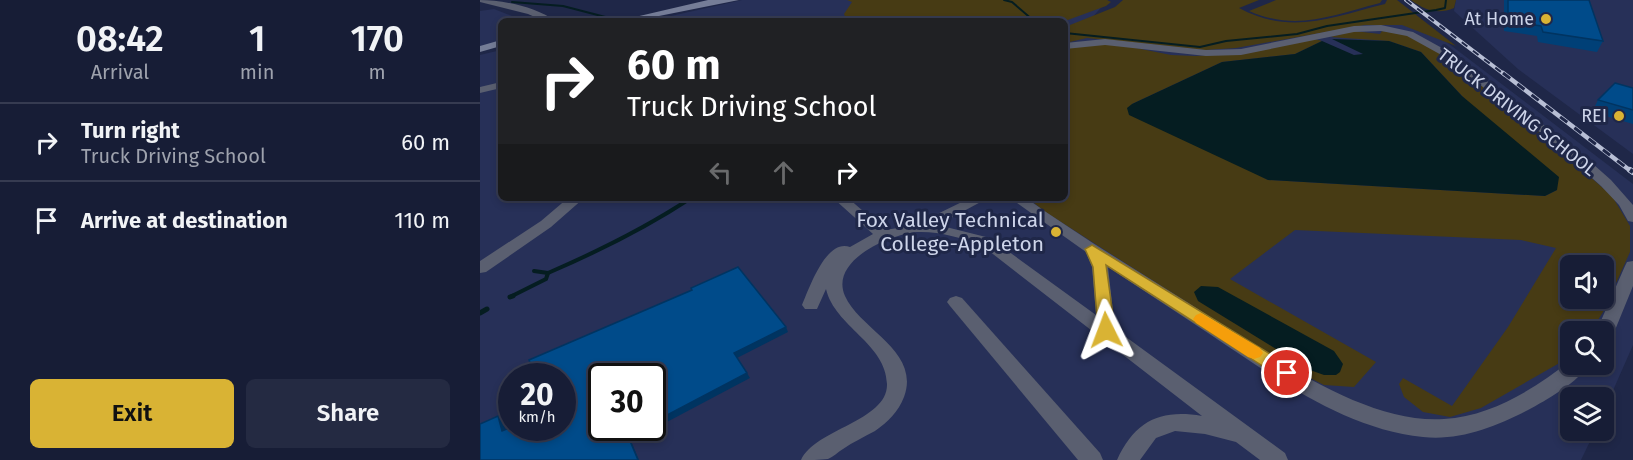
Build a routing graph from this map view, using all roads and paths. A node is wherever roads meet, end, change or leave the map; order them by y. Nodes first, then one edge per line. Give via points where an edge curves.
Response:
1 (480, 0) edge
2 (507, 0) edge
3 (719, 0) edge
4 (735, 0) edge
5 (494, 4) junction
6 (480, 9) edge
7 (513, 9) junction
8 (527, 18) edge
9 (544, 18) edge
10 (636, 18) edge
11 (654, 18) edge
12 (498, 44) edge
13 (1068, 46) edge
14 (498, 48) edge
15 (480, 51) edge
16 (498, 86) edge
17 (480, 90) edge
18 (573, 201) edge
19 (843, 201) edge
20 (975, 201) edge
21 (1021, 201) edge
22 (1633, 218) edge
23 (930, 223) junction
24 (971, 230) dead end
25 (878, 231) junction
26 (1092, 249) junction
27 (1633, 266) edge
28 (480, 268) edge
29 (956, 302) dead end
30 (811, 305) dead end
31 (1610, 321) edge
32 (1106, 330) junction
33 (1563, 375) edge
34 (1244, 434) junction
35 (812, 460) edge
36 (1092, 460) edge
37 (1128, 460) edge
38 (1278, 460) edge

1 - 5 street
2 - 5 street
3 - 10 main road
4 - 11 main road
5 - 6 street
5 - 7 street
7 - 8 street
7 - 9 street
12 - 15 main road
13 - 22 street, TRUCK DRIVING SCHOOL via 1105,42 1217,53 1272,47 1366,28 1403,32 1448,55 1561,144 1616,192
14 - 15 main road
16 - 17 street
18 - 28 street
19 - 25 street
20 - 23 street
21 - 26 street
23 - 24 street
23 - 25 street via 898,223
25 - 30 street via 842,251 828,265
26 - 32 street via 1100,267
26 - 33 street via 1273,365 1354,408 1384,419 1423,428 1477,422 1519,404
27 - 31 street
29 - 36 street
32 - 34 street
32 - 35 street via 985,241 927,228 890,234 854,252 840,267 833,288 838,302 887,355 897,386 892,403 881,416
34 - 37 street via 1174,421 1144,435
34 - 38 street

